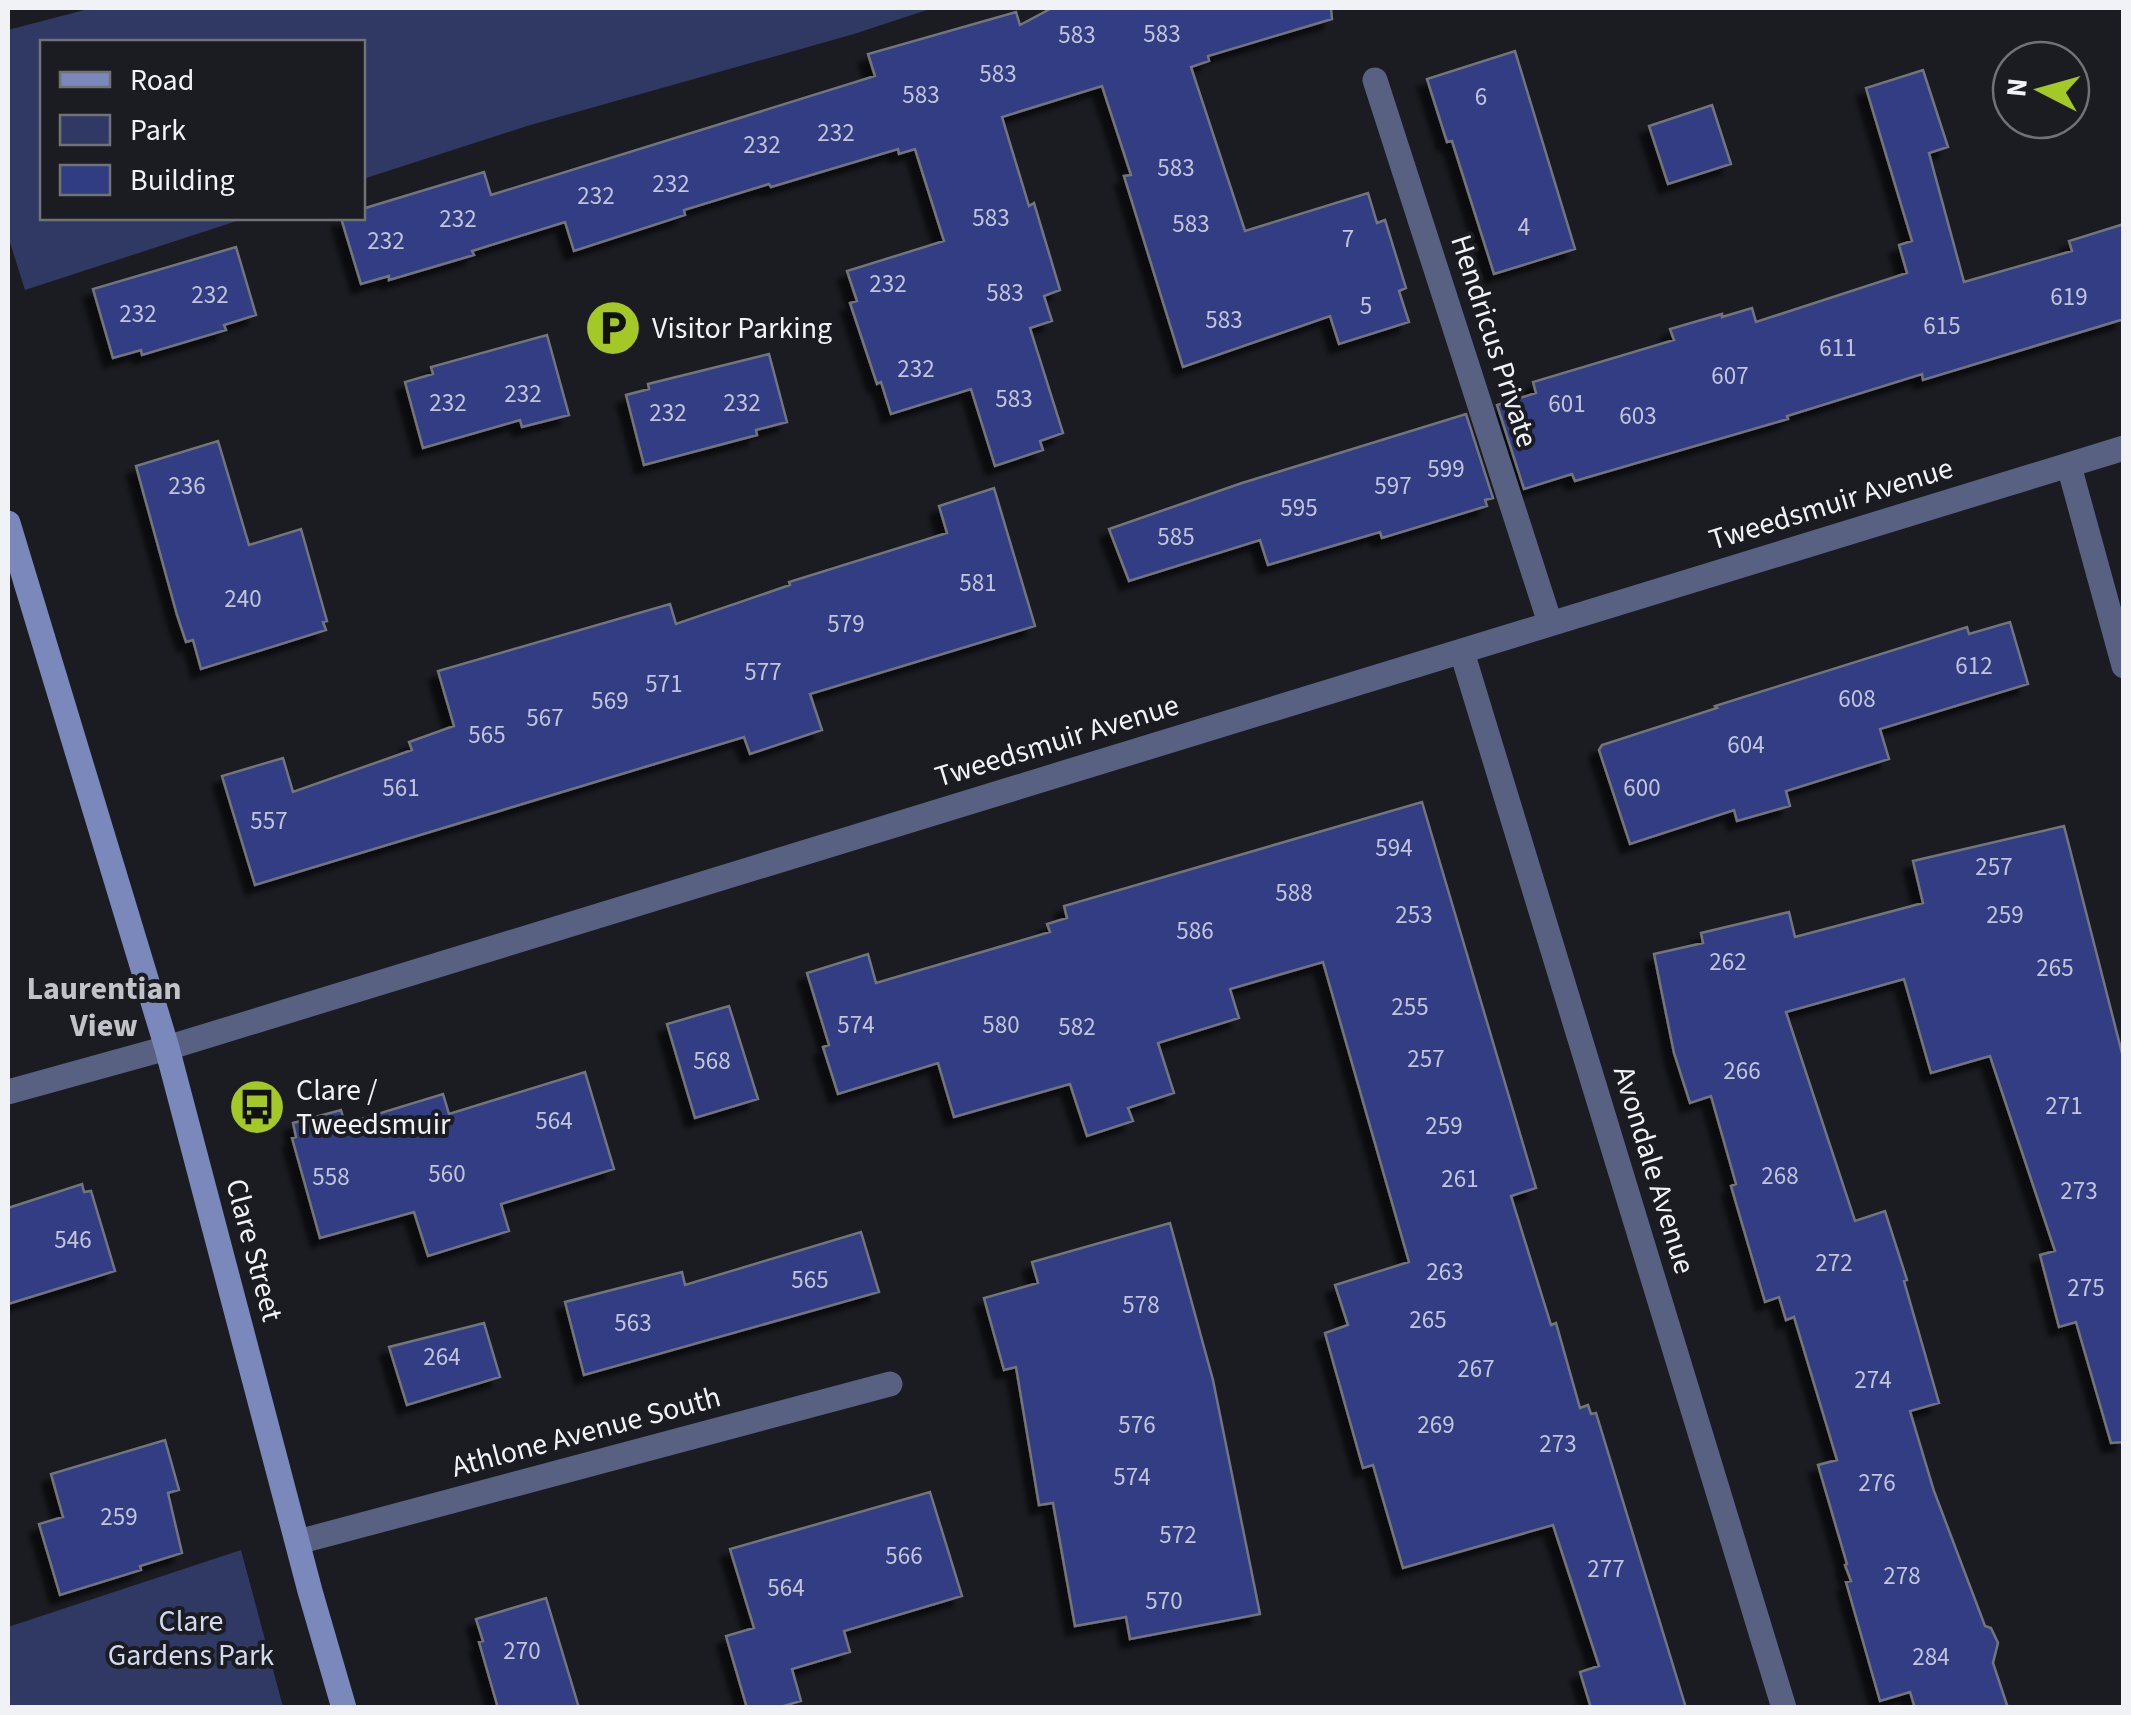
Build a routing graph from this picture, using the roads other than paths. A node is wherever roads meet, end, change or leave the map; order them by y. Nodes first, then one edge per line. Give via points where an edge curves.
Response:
1 (1374, 80) dead end
2 (2124, 448) edge
3 (2069, 466) junction
4 (8, 523) edge
5 (1550, 623) junction
6 (1462, 652) junction
7 (2124, 666) edge
8 (167, 1048) junction
9 (8, 1092) edge
10 (890, 1384) dead end
11 (298, 1542) junction
12 (344, 1708) edge
13 (1784, 1708) edge

1 - 5 street, Hendricus Private
2 - 3 street, Tweedsmuir Avenue
3 - 5 street, Tweedsmuir Avenue
3 - 7 street
4 - 8 street, Clare Street
5 - 6 street, Tweedsmuir Avenue
6 - 8 street, Tweedsmuir Avenue
6 - 13 street, Avondale Avenue
8 - 9 street, Tweedsmuir Avenue
8 - 11 street, Clare Street
10 - 11 street, Athlone Avenue South
11 - 12 street, Clare Street

